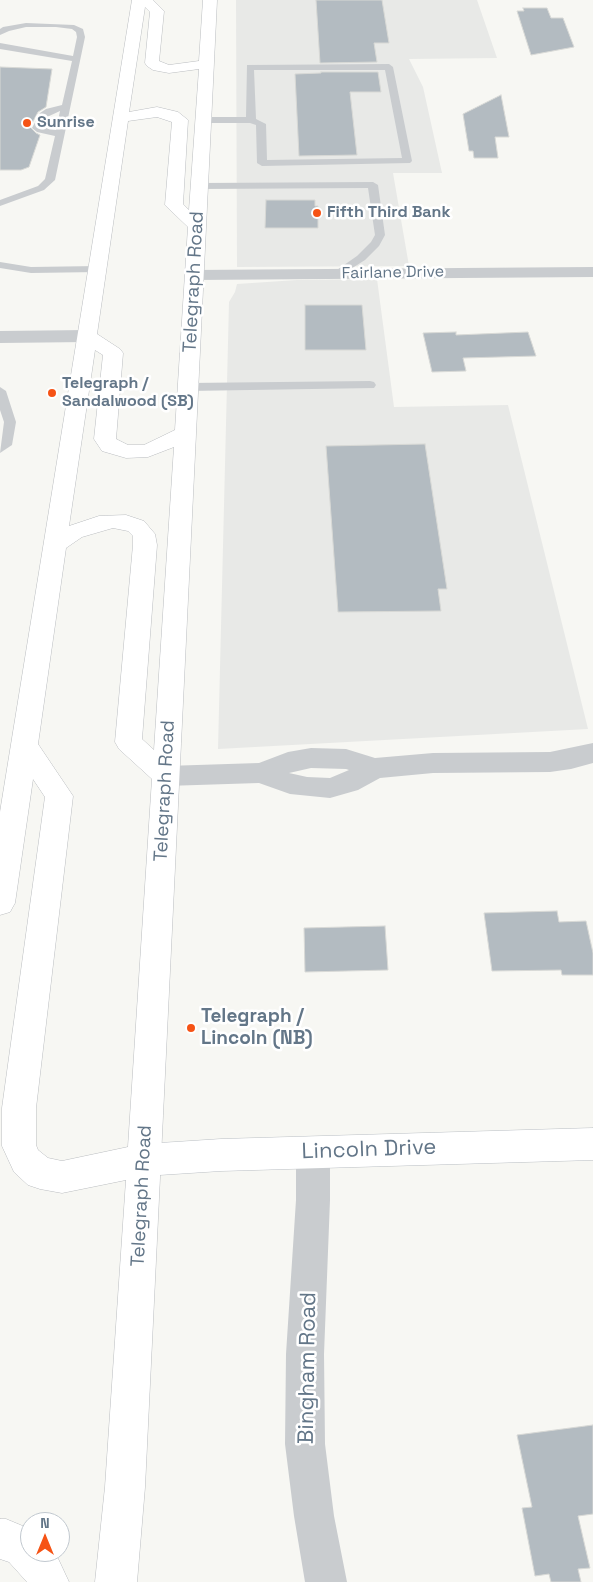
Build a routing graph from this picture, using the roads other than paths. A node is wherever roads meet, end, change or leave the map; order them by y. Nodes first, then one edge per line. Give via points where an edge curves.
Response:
1 (139, 0) edge
2 (145, 0) edge
3 (210, 0) edge
4 (0, 33) edge
5 (0, 46) edge
6 (75, 59) junction
7 (207, 64) junction
8 (66, 107) junction
9 (121, 118) junction
10 (203, 120) junction
11 (251, 120) junction
12 (61, 134) junction
13 (200, 186) junction
14 (0, 203) edge
15 (197, 226) junction
16 (0, 265) edge
17 (98, 269) junction
18 (593, 272) edge
19 (338, 274) junction
20 (194, 275) junction
21 (87, 336) junction
22 (0, 337) edge
23 (370, 385) dead end
24 (188, 387) junction
25 (0, 391) edge
26 (186, 432) junction
27 (0, 449) edge
28 (55, 545) junction
29 (24, 745) junction
30 (593, 753) edge
31 (166, 776) junction
32 (0, 903) edge
33 (593, 1144) edge
34 (313, 1152) junction
35 (144, 1160) junction
36 (0, 1539) edge
37 (48, 1582) edge
38 (116, 1582) edge
39 (326, 1582) edge

1 - 9 main road
2 - 7 main road via 157,11 152,63 169,69
3 - 7 main road, Telegraph Road
4 - 6 lane via 26,25 74,27 80,31 81,37
5 - 6 lane
6 - 8 lane
7 - 10 main road, Telegraph Road
8 - 12 lane
8 - 12 lane via 40,117 37,128
9 - 15 main road via 157,112 180,120 174,205
9 - 17 main road
10 - 11 lane
10 - 13 main road, Telegraph Road
11 - 11 lane via 250,68 389,67 407,161 262,163 261,124
12 - 14 lane via 50,180 41,188
13 - 15 main road, Telegraph Road
13 - 19 lane via 373,185 380,235 361,258
15 - 20 main road, Telegraph Road
16 - 17 lane via 31,270
17 - 21 main road
18 - 19 street, Fairlane Drive
19 - 20 street, Fairlane Drive
20 - 24 main road, Telegraph Road
21 - 22 street
21 - 26 main road via 113,353 105,431 105,439 110,446 126,452 143,452
21 - 28 main road
23 - 24 lane
24 - 26 main road, Telegraph Road
25 - 27 lane via 10,422 6,445
26 - 31 main road, Telegraph Road
28 - 29 main road
28 - 31 main road via 74,532 113,521 136,526 144,534 128,742
29 - 32 main road
29 - 35 main road, Lincoln Drive via 59,796 19,1108 19,1146 26,1161 40,1173 62,1177
30 - 31 street via 550,762 434,763 375,768 348,783 330,788 290,784 261,773
31 - 35 main road, Telegraph Road
33 - 34 main road, Lincoln Drive
34 - 35 main road, Lincoln Drive
34 - 39 street, Bingham Road via 305,1444
35 - 38 main road, Telegraph Road via 125,1487
36 - 37 main road via 24,1547 41,1567

